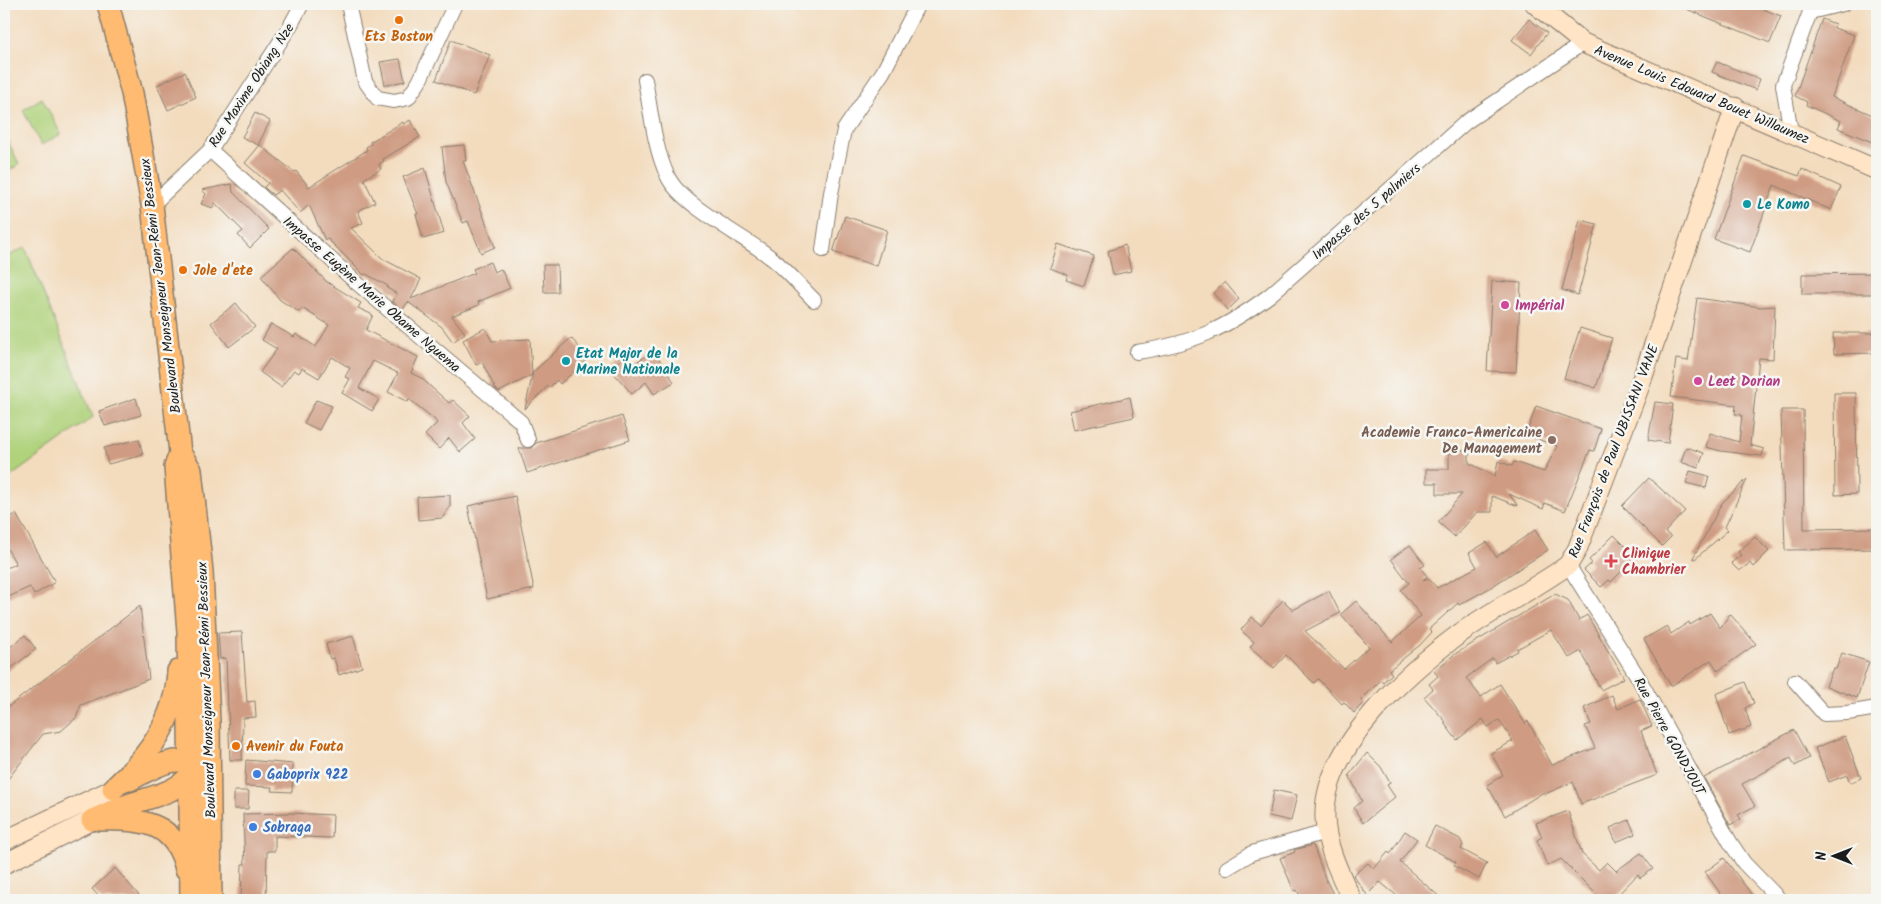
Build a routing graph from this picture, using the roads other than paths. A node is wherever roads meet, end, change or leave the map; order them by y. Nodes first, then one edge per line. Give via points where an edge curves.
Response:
1 (108, 4) edge
2 (302, 4) edge
3 (348, 4) edge
4 (455, 4) edge
5 (918, 4) edge
6 (1535, 4) edge
7 (1843, 4) edge
8 (1583, 43) junction
9 (645, 80) dead end
10 (1735, 107) junction
11 (1791, 132) junction
12 (210, 150) junction
13 (1877, 170) edge
14 (152, 205) junction
15 (823, 250) dead end
16 (814, 300) dead end
17 (1137, 352) dead end
18 (528, 440) dead end
19 (180, 453) junction
20 (184, 564) junction
21 (1568, 565) junction
22 (204, 607) junction
23 (1796, 681) dead end
24 (1877, 708) edge
25 (192, 769) junction
26 (113, 790) junction
27 (92, 820) junction
28 (1326, 832) junction
29 (4, 841) edge
30 (4, 864) edge
31 (1226, 868) dead end
32 (200, 899) edge
33 (1352, 900) edge
34 (1780, 900) edge

1 - 14 main road, Boulevard Monseigneur Jean-Rémi Bessieux via 132,93
2 - 12 street, Rue Maxime Obiang Nze
3 - 4 street via 365,81 377,98 394,101 408,98 419,82
5 - 15 street via 883,72 844,130
6 - 8 street, Avenue Louis Edouard Bouet Willaumez
7 - 11 street via 1810,12 1783,85
8 - 10 street, Avenue Louis Edouard Bouet Willaumez
8 - 17 street, Impasse des 5 palmiers via 1466,122 1270,296 1240,317 1184,343
9 - 16 street via 662,164 679,193 771,258
10 - 11 street, Avenue Louis Edouard Bouet Willaumez
10 - 21 street, Rue François de Paul UBISSANI VANE via 1639,388 1577,550
11 - 13 street, Avenue Louis Edouard Bouet Willaumez
12 - 14 street, Rue Maxime Obiang Nze
12 - 18 street, Impasse Eugène Marie Obame Nguema via 384,307 521,422
14 - 19 main road, Boulevard Monseigneur Jean-Rémi Bessieux
19 - 20 main road, Boulevard Monseigneur Jean-Rémi Bessieux via 175,467
19 - 22 main road, Boulevard Monseigneur Jean-Rémi Bessieux via 191,470
20 - 25 main road, Boulevard Monseigneur Jean-Rémi Bessieux
20 - 26 main road via 180,580 178,668 173,706 165,727 152,746
21 - 28 street, Rue François de Paul UBISSANI VANE via 1461,633 1363,722 1329,786 1324,816
21 - 34 street, Rue Pierre GONDJOUT via 1638,677 1730,842 1744,863
22 - 25 main road via 204,737
22 - 32 main road, Boulevard Monseigneur Jean-Rémi Bessieux via 211,800
23 - 24 street via 1824,714
25 - 26 main road via 177,761 167,762
25 - 27 main road via 183,785
25 - 32 main road, Boulevard Monseigneur Jean-Rémi Bessieux
26 - 29 street
27 - 30 street
27 - 32 main road via 137,821 165,831 181,850
28 - 31 street via 1252,853
28 - 33 street, Rue François de Paul UBISSANI VANE

